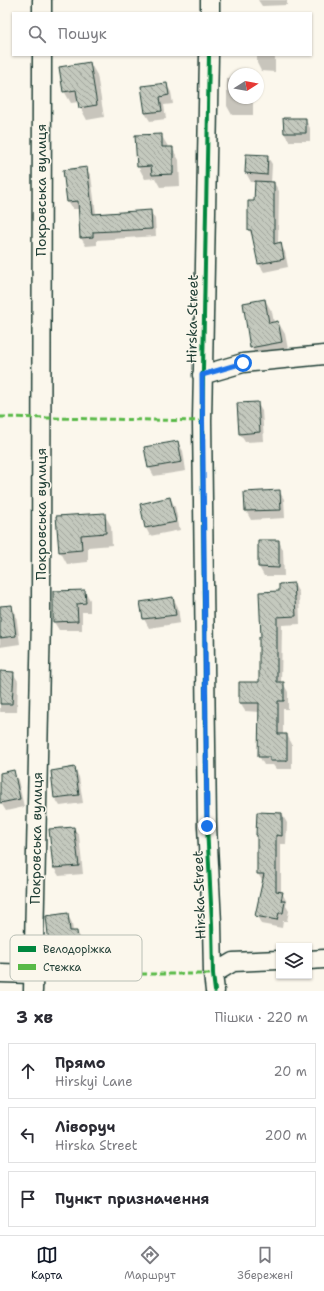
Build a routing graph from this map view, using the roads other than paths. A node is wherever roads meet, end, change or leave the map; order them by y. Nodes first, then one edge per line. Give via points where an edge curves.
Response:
1 (42, 0) edge
2 (210, 0) edge
3 (42, 12) edge
4 (210, 12) edge
5 (42, 56) edge
6 (209, 56) edge
7 (324, 355) edge
8 (202, 375) junction
9 (34, 935) edge
10 (324, 959) edge
11 (276, 960) edge
12 (312, 960) edge
13 (0, 974) edge
14 (10, 976) edge
15 (214, 982) edge

1 - 3 street
2 - 4 street
5 - 9 street, Покровська вулиця via 41,618
6 - 8 street, Hirska Street
7 - 8 street via 243,363
8 - 15 street, Hirska Street via 207,826
10 - 12 street
11 - 15 street via 233,962
13 - 14 street

